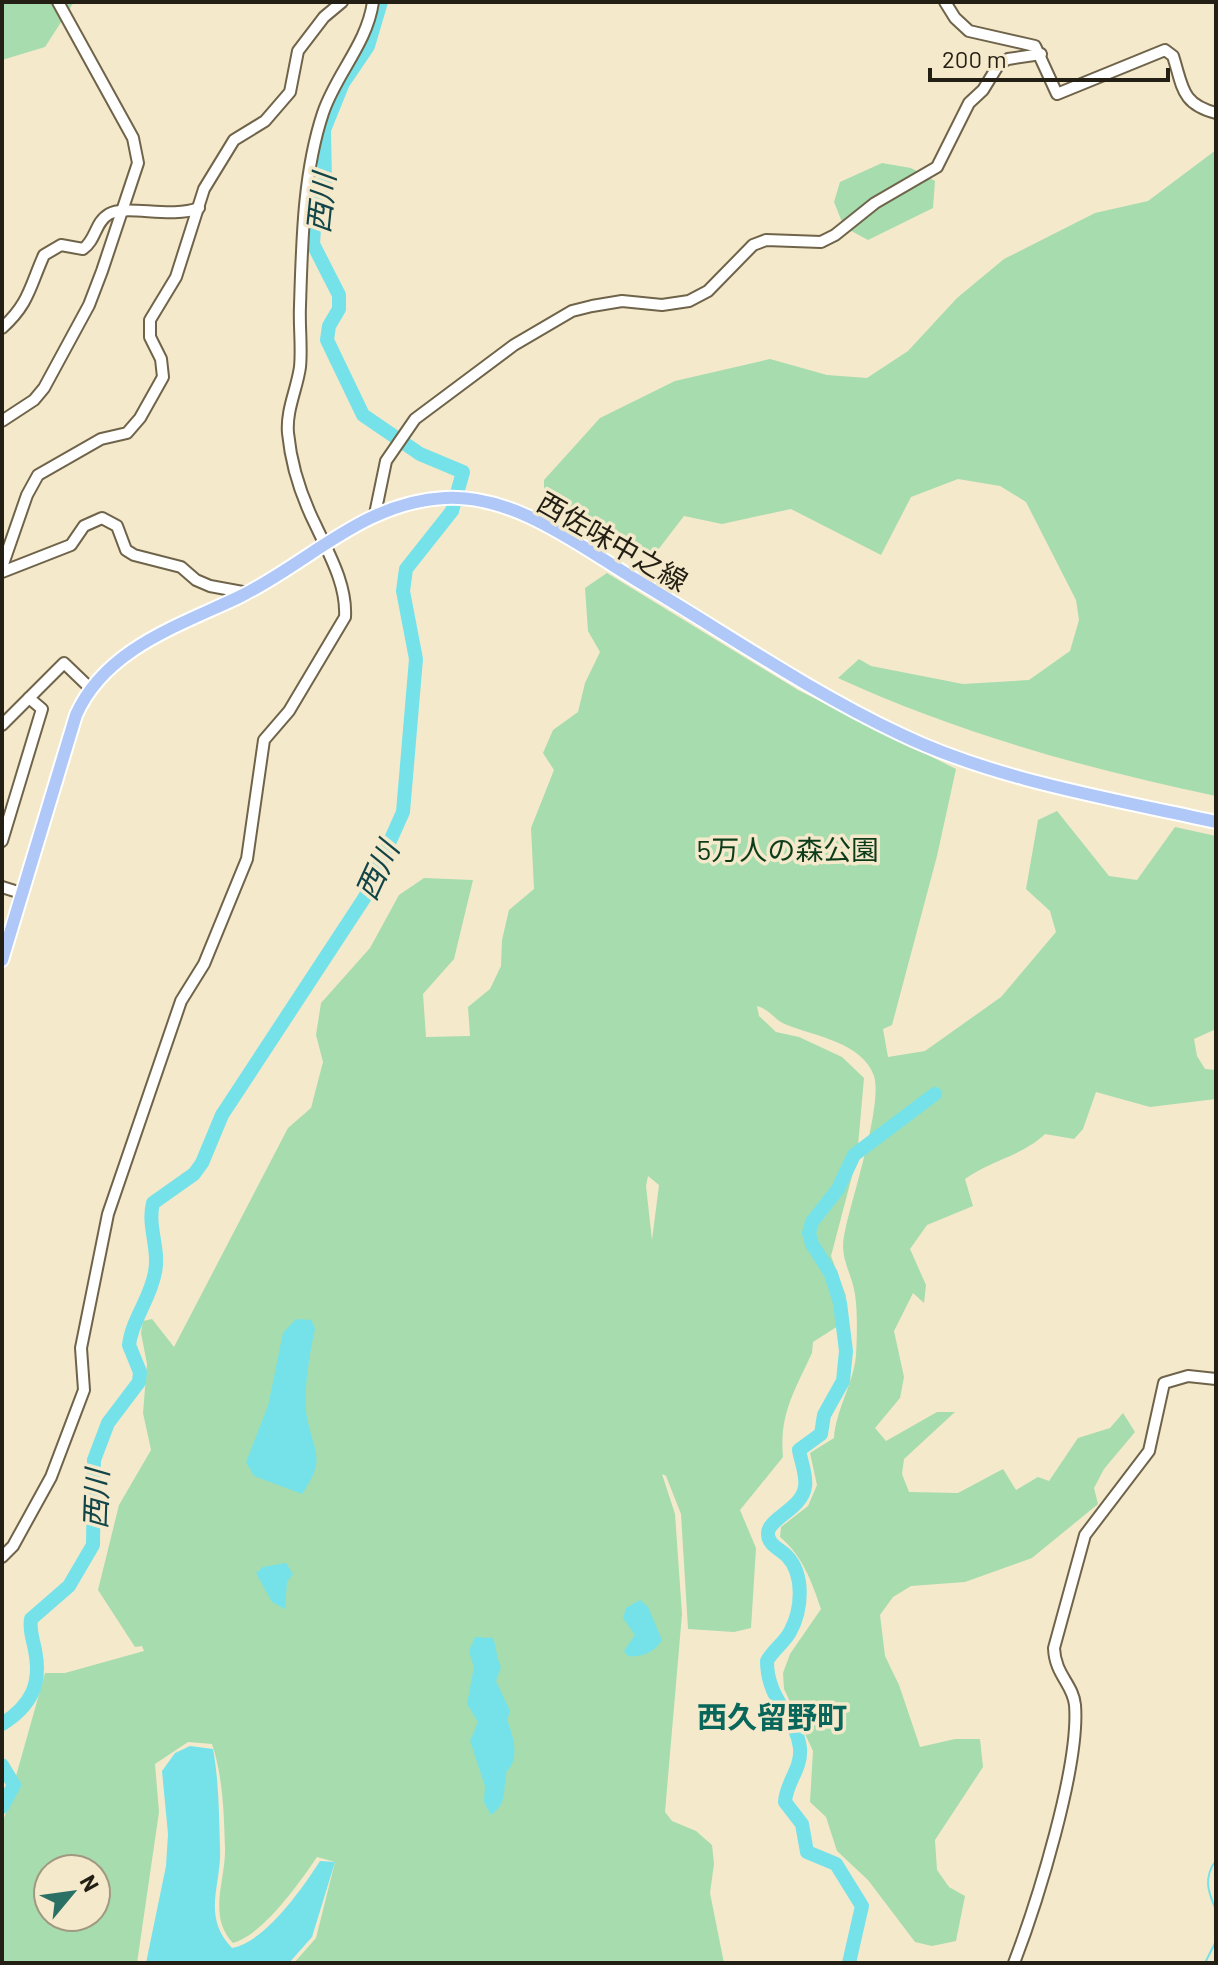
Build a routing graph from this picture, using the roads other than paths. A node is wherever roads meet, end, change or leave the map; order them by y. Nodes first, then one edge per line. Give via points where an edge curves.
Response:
1 (58, 2) edge
2 (342, 2) edge
3 (373, 2) edge
4 (945, 2) edge
5 (1041, 54) junction
6 (1216, 113) edge
7 (199, 208) junction
8 (120, 209) junction
9 (2, 328) edge
10 (2, 421) edge
11 (375, 514) junction
12 (326, 543) junction
13 (2, 569) edge
14 (248, 593) junction
15 (90, 688) junction
16 (29, 698) junction
17 (2, 725) edge
18 (1211, 821) edge
19 (2, 841) edge
20 (2, 887) edge
21 (21, 893) junction
22 (2, 960) edge
23 (1216, 1379) edge
24 (2, 1557) edge
25 (1014, 1963) edge

1 - 8 street via 133,138 138,163
2 - 7 street via 298,51 284,100 265,121 234,140 204,189
3 - 12 street via 365,32 330,95 319,129 308,186 300,367 288,416 294,466
4 - 5 street via 969,31 1030,42
5 - 6 street via 1057,94 1165,50 1173,56 1187,99
5 - 11 street via 999,64 969,103 937,167 875,203 835,235 821,242 766,240 753,245 708,291 689,301 622,301 572,311 514,345 415,419 386,461
7 - 8 street via 184,214
7 - 13 street via 169,294 150,320 163,377 127,433 101,439 38,475
8 - 9 street via 107,215 83,249 61,245 44,255 33,291
8 - 10 street via 89,305 53,374 34,400
11 - 12 main road, 西佐味中之線
11 - 18 main road, 西佐味中之線 via 449,498 474,500 543,525 898,734 984,766
12 - 14 main road, 西佐味中之線
12 - 24 street via 346,603 345,617 289,711 264,740 247,859 204,964 181,1001 108,1214 81,1348 84,1390 51,1477
13 - 14 street via 71,545 84,526 102,518 117,526 126,550 134,555 181,567 210,586
14 - 15 main road, 西佐味中之線 via 144,643
15 - 16 street via 64,663
15 - 21 main road, 西佐味中之線 via 76,715
16 - 17 street
16 - 19 street via 42,709
20 - 21 street
21 - 22 main road, 西佐味中之線
23 - 25 street via 1188,1376 1164,1383 1149,1451 1085,1535 1054,1648 1055,1666 1075,1701 1068,1777

